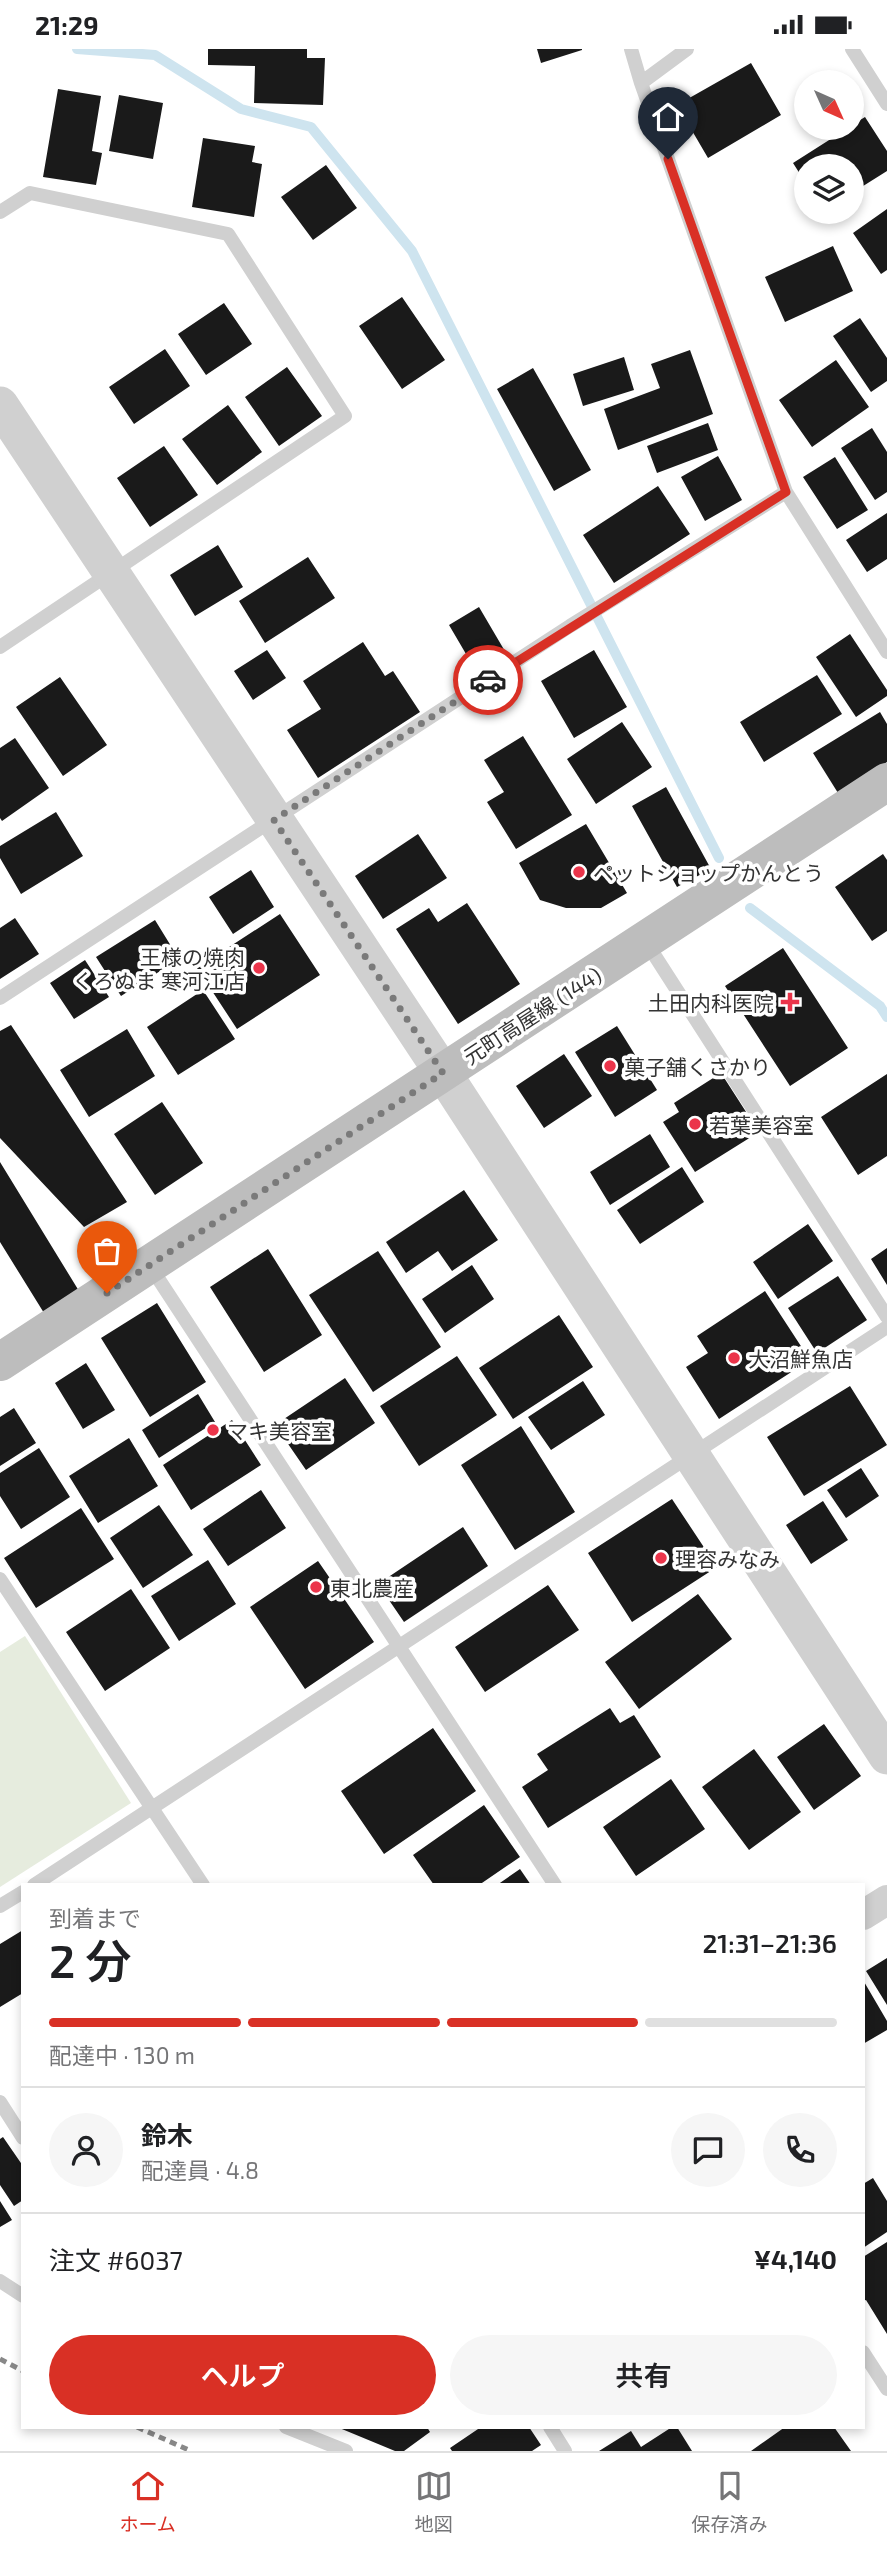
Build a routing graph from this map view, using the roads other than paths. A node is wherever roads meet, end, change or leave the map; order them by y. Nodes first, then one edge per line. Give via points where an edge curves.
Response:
1 (631, 49) edge
2 (687, 49) edge
3 (852, 49) edge
4 (641, 83) junction
5 (887, 104) edge
6 (0, 212) edge
7 (0, 405) edge
8 (786, 492) junction
9 (112, 573) junction
10 (0, 647) edge
11 (887, 652) edge
12 (887, 782) edge
13 (274, 820) junction
14 (646, 941) junction
15 (0, 998) edge
16 (443, 1073) junction
17 (150, 1266) junction
18 (887, 1317) edge
19 (887, 1327) edge
20 (0, 1362) edge
21 (691, 1457) junction
22 (0, 1579) edge
23 (400, 1646) junction
24 (887, 1756) edge
25 (154, 1807) junction
26 (37, 1883) edge
27 (202, 1883) edge
28 (554, 1883) edge
29 (21, 1893) edge
30 (887, 1900) edge
31 (0, 1906) edge
32 (865, 1914) edge
33 (0, 2102) edge
34 (21, 2135) edge
35 (0, 2281) edge
36 (21, 2295) edge
37 (865, 2355) edge
38 (887, 2389) edge
39 (291, 2429) edge
40 (551, 2429) edge
41 (346, 2451) edge
42 (565, 2451) edge

1 - 4 lane
2 - 4 lane
3 - 5 lane
4 - 8 lane
6 - 9 lane via 30,193 228,234 345,416
7 - 9 street
8 - 11 lane
8 - 13 lane via 570,626
9 - 10 lane
9 - 13 street
12 - 14 main road, 元町高屋線 (144)
13 - 15 lane
13 - 16 street
14 - 16 main road, 元町高屋線 (144)
14 - 18 lane
16 - 17 main road, 元町高屋線 (144)
16 - 21 street
17 - 20 main road, 元町高屋線 (144)
17 - 23 lane
19 - 21 lane
21 - 23 lane
21 - 24 street
22 - 25 lane
23 - 25 lane
23 - 28 lane
25 - 26 lane
25 - 27 lane
29 - 31 lane
30 - 32 street
33 - 34 lane
35 - 36 lane
37 - 38 lane
39 - 41 lane
40 - 42 lane

